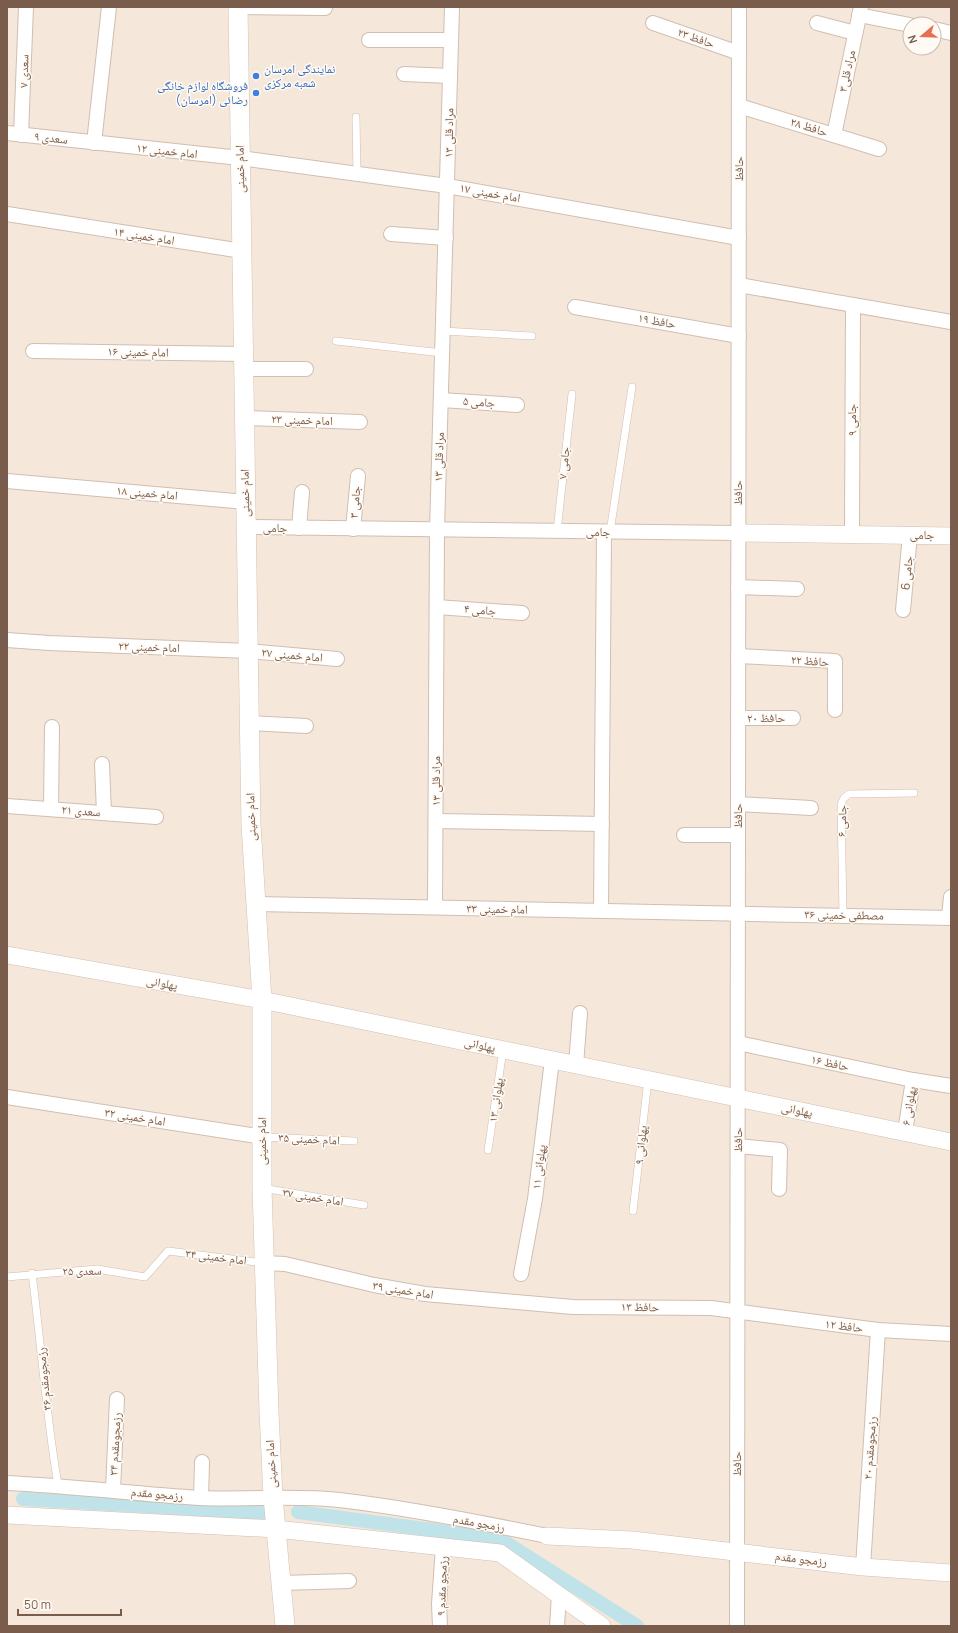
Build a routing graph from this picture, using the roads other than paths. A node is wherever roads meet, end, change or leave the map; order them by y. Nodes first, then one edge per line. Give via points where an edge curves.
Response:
1 (26, 7) edge
2 (109, 7) edge
3 (239, 7) edge
4 (452, 7) edge
5 (739, 7) edge
6 (326, 8) edge
7 (860, 11) edge
8 (653, 23) dead end
9 (817, 23) dead end
10 (902, 23) edge
11 (855, 33) junction
12 (369, 40) dead end
13 (451, 40) junction
14 (739, 53) junction
15 (404, 74) dead end
16 (450, 76) junction
17 (739, 106) junction
18 (356, 117) dead end
19 (7, 133) edge
20 (22, 135) junction
21 (834, 135) junction
22 (94, 143) junction
23 (879, 149) dead end
24 (240, 158) junction
25 (357, 174) junction
26 (447, 186) junction
27 (7, 214) edge
28 (391, 234) dead end
29 (446, 238) junction
30 (739, 238) junction
31 (242, 251) junction
32 (739, 285) junction
33 (853, 305) junction
34 (575, 307) dead end
35 (951, 322) edge
36 (443, 331) junction
37 (532, 336) dead end
38 (739, 336) junction
39 (336, 341) dead end
40 (33, 351) dead end
41 (442, 353) junction
42 (243, 362) junction
43 (306, 369) dead end
44 (632, 387) dead end
45 (572, 394) dead end
46 (441, 400) junction
47 (517, 405) dead end
48 (244, 418) junction
49 (360, 422) dead end
50 (358, 476) dead end
51 (7, 481) edge
52 (302, 492) dead end
53 (246, 502) junction
54 (246, 528) junction
55 (299, 528) junction
56 (353, 529) junction
57 (437, 530) junction
58 (557, 531) junction
59 (607, 532) junction
60 (738, 533) junction
61 (852, 535) junction
62 (910, 535) junction
63 (951, 536) edge
64 (738, 587) junction
65 (797, 589) dead end
66 (437, 607) junction
67 (903, 610) dead end
68 (522, 613) dead end
69 (7, 640) edge
70 (248, 650) junction
71 (738, 656) junction
72 (337, 659) dead end
73 (835, 710) dead end
74 (738, 718) junction
75 (793, 718) dead end
76 (249, 723) junction
77 (52, 726) dead end
78 (306, 726) dead end
79 (102, 764) dead end
80 (914, 794) dead end
81 (738, 804) junction
82 (7, 806) edge
83 (811, 808) dead end
84 (51, 809) junction
85 (104, 813) junction
86 (156, 817) dead end
87 (436, 821) junction
88 (602, 824) junction
89 (684, 835) dead end
90 (738, 835) junction
91 (951, 897) edge
92 (256, 904) junction
93 (435, 907) junction
94 (601, 910) junction
95 (738, 913) junction
96 (843, 916) junction
97 (950, 918) edge
98 (7, 956) edge
99 (262, 1000) junction
100 (580, 1014) dead end
101 (738, 1043) junction
102 (503, 1050) junction
103 (552, 1060) junction
104 (576, 1064) junction
105 (648, 1079) junction
106 (918, 1081) junction
107 (951, 1086) edge
108 (7, 1097) edge
109 (738, 1098) junction
110 (905, 1132) junction
111 (263, 1136) junction
112 (354, 1141) dead end
113 (951, 1142) edge
114 (738, 1146) junction
115 (488, 1150) dead end
116 (262, 1188) junction
117 (779, 1189) dead end
118 (364, 1205) dead end
119 (633, 1211) dead end
120 (168, 1251) joint
121 (264, 1263) junction
122 (32, 1273) junction
123 (521, 1274) dead end
124 (7, 1277) edge
125 (543, 1304) joint
126 (738, 1313) junction
127 (878, 1330) junction
128 (951, 1334) edge
129 (117, 1399) dead end
130 (202, 1462) dead end
131 (7, 1483) edge
132 (58, 1485) junction
133 (113, 1490) junction
134 (273, 1497) junction
135 (201, 1498) junction
136 (7, 1515) edge
137 (276, 1529) junction
138 (547, 1536) joint
139 (444, 1547) junction
140 (737, 1551) junction
141 (863, 1567) junction
142 (951, 1573) edge
143 (349, 1581) dead end
144 (281, 1583) junction
145 (559, 1594) junction
146 (285, 1626) edge
147 (440, 1626) edge
148 (557, 1626) edge
149 (602, 1626) edge
150 (737, 1626) edge

1 - 20 street, سعدی ۷
2 - 22 street
3 - 6 street
3 - 24 main road, امام خمینی
4 - 13 street, مراد قلی ۱۳
5 - 14 street, حافظ
7 - 10 street
7 - 11 street, مراد قلی۳
8 - 14 street, حافظ ۲۳
9 - 11 street
11 - 21 street, مراد قلی۳
12 - 13 street
13 - 16 street, مراد قلی ۱۳
14 - 17 street, حافظ
15 - 16 street
16 - 26 street, مراد قلی ۱۳
17 - 21 street, حافظ ۲۸
17 - 30 street, حافظ
18 - 25 lane
19 - 20 street, سعدی ۹
20 - 22 street, سعدی ۹
21 - 23 street, حافظ ۲۸
22 - 24 street, امام خمینی ۱۲
24 - 25 street, امام خمینی ۱۷
24 - 31 main road, امام خمینی
25 - 26 street, امام خمینی ۱۷
26 - 29 street, مراد قلی ۱۳
26 - 30 street, امام خمینی ۱۷
27 - 31 street, امام خمینی ۱۴
28 - 29 street
29 - 36 street, مراد قلی ۱۳
30 - 32 street, حافظ
31 - 42 main road, امام خمینی
32 - 33 street
32 - 38 street, حافظ
33 - 35 street
33 - 61 street, جامی ۹
34 - 38 street, حافظ ۱۹
36 - 37 lane
36 - 41 street, مراد قلی ۱۳
38 - 60 street, حافظ
39 - 41 lane
40 - 42 street, امام خمینی ۱۶
41 - 46 street, مراد قلی ۱۳
42 - 43 street, امام خمینی ۱۶
42 - 48 main road, امام خمینی
44 - 59 lane
45 - 58 lane, جامی ۷
46 - 47 street, جامی ۵
46 - 57 street, مراد قلی ۱۳
48 - 49 street, امام خمینی ۲۳
48 - 53 main road, امام خمینی
50 - 56 street, جامی ۳
51 - 53 street, امام خمینی ۱۸
52 - 55 street
53 - 54 main road, امام خمینی
54 - 55 street, جامی
54 - 70 main road, امام خمینی
55 - 56 street, جامی
56 - 57 street, جامی
57 - 58 street, جامی
57 - 66 street, مراد قلی ۱۳
58 - 59 street, جامی
59 - 60 street, جامی
59 - 88 street
60 - 61 street, جامی
60 - 64 street, حافظ
61 - 62 street, جامی
62 - 63 street, جامی
62 - 67 street, جامی 6
64 - 65 street
64 - 71 street, حافظ
66 - 68 street, جامی ۴
66 - 87 street, مراد قلی ۱۳
69 - 70 street, امام خمینی ۲۲
70 - 72 street, امام خمینی ۲۷
70 - 76 main road, امام خمینی
71 - 73 street, حافظ ۲۲ via 835,661
71 - 74 street, حافظ
74 - 75 street, حافظ ۲۰
74 - 81 street, حافظ
76 - 78 street
76 - 92 main road, امام خمینی
77 - 84 street
79 - 85 street
80 - 96 lane, جامی ۶ via 848,794 844,798 841,804
81 - 83 street
81 - 90 street, حافظ
82 - 84 street, سعدی ۲۱
84 - 85 street, سعدی ۲۱
85 - 86 street, سعدی ۲۱
87 - 88 street
87 - 93 street, مراد قلی ۱۳
88 - 94 street
89 - 90 street
90 - 95 street, حافظ
91 - 97 street
92 - 93 street, امام خمینی ۳۳
92 - 99 main road, امام خمینی
93 - 94 street, امام خمینی ۳۳
94 - 95 street, امام خمینی ۳۳
95 - 96 street, مصطفی خمینی ۳۶
95 - 101 street, حافظ
96 - 97 street, مصطفی خمینی ۳۶
98 - 99 street, پهلوانی
99 - 102 street, پهلوانی
99 - 111 main road, امام خمینی
100 - 104 street
101 - 106 street, حافظ ۱۶
101 - 109 street, حافظ
102 - 103 street, پهلوانی
102 - 115 lane, پهلوانی ۱۳
103 - 104 street, پهلوانی
103 - 123 street, پهلوانی ۱۱ via 535,1199
104 - 105 street, پهلوانی
105 - 109 street, پهلوانی
105 - 119 lane, پهلوانی ۹
106 - 107 street, حافظ ۱۶
106 - 110 street, پهلوانی ۶
108 - 111 street, امام خمینی ۳۲
109 - 110 street, پهلوانی
109 - 114 street, حافظ
110 - 113 street, پهلوانی
111 - 112 lane, امام خمینی ۳۵
111 - 116 main road, امام خمینی
114 - 117 street via 780,1150
114 - 126 street, حافظ
116 - 118 lane, امام خمینی ۳۷
116 - 121 main road, امام خمینی
120 - 121 lane, امام خمینی ۳۴
120 - 122 lane, سعدی ۲۵ via 144,1277 97,1269
121 - 125 street, امام خمینی ۳۹ via 285,1264 374,1286 425,1294
121 - 134 main road, امام خمینی
122 - 124 lane, سعدی ۲۵
122 - 132 lane, رزمجومقدم ۳۶
125 - 126 street, حافظ ۱۳ via 711,1308
126 - 127 street, حافظ ۱۲
126 - 140 street, حافظ
127 - 128 street, حافظ ۱۲
127 - 141 street, رزمجومقدم ۲۰
129 - 133 street, رزمجومقدم ۳۴
130 - 135 street
131 - 132 street, رزمجو مقدم
132 - 133 street, رزمجو مقدم
133 - 135 street, رزمجو مقدم
134 - 135 street, رزمجو مقدم
134 - 137 main road, امام خمینی
134 - 138 street, رزمجو مقدم via 338,1500
136 - 137 street
137 - 139 street
137 - 144 main road, امام خمینی
138 - 140 street, رزمجو مقدم via 632,1540
139 - 145 street via 500,1552
139 - 147 street, رزمجو مقدم ۹ via 439,1604
140 - 141 street, رزمجو مقدم
140 - 150 street, حافظ
141 - 142 street, رزمجو مقدم
143 - 144 street
144 - 146 main road, امام خمینی
145 - 148 street
145 - 149 street

